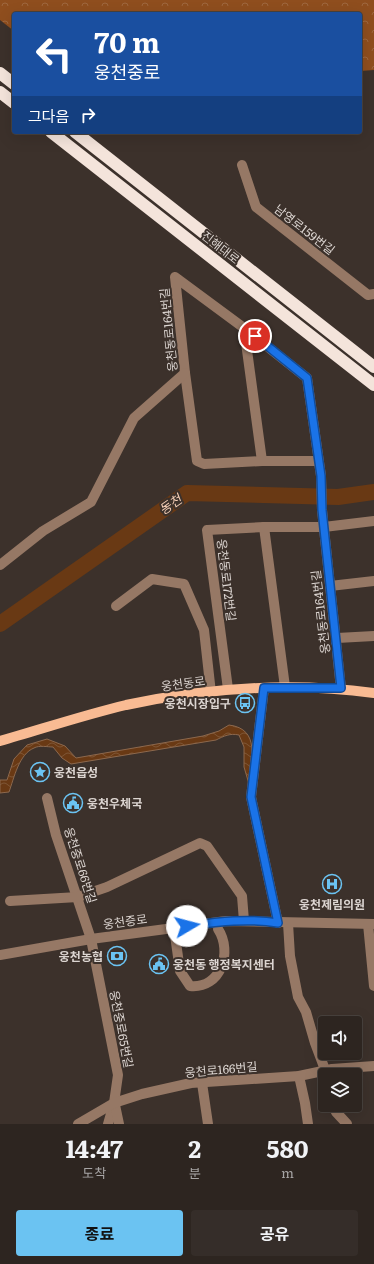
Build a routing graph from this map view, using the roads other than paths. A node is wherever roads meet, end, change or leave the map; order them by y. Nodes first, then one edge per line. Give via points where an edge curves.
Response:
1 (0, 73) edge
2 (12, 82) edge
3 (0, 92) edge
4 (12, 101) edge
5 (54, 134) edge
6 (78, 134) edge
7 (242, 165) dead end
8 (374, 294) edge
9 (244, 328) junction
10 (374, 367) edge
11 (185, 373) junction
12 (374, 385) edge
13 (262, 461) junction
14 (318, 462) junction
15 (374, 521) edge
16 (264, 527) junction
17 (324, 527) junction
18 (0, 565) edge
19 (374, 581) edge
20 (330, 586) junction
21 (116, 606) dead end
22 (374, 636) edge
23 (337, 638) junction
24 (285, 687) junction
25 (264, 688) junction
26 (341, 688) junction
27 (228, 689) junction
28 (211, 693) junction
29 (374, 693) edge
30 (0, 741) edge
31 (47, 798) dead end
32 (78, 898) junction
33 (10, 901) dead end
34 (244, 920) junction
35 (283, 923) junction
36 (371, 924) edge
37 (174, 928) junction
38 (218, 929) dead end
39 (91, 939) junction
40 (0, 954) edge
41 (374, 986) edge
42 (374, 1066) edge
43 (324, 1068) edge
44 (360, 1068) edge
45 (318, 1074) edge
46 (299, 1076) junction
47 (202, 1083) junction
48 (114, 1103) junction
49 (336, 1112) edge
50 (78, 1124) edge
51 (108, 1124) edge
52 (119, 1124) edge
53 (208, 1124) edge
54 (308, 1124) edge
55 (347, 1124) edge

1 - 2 highway
3 - 4 highway
5 - 12 highway, 진해대로
6 - 10 highway, 진해대로
7 - 8 street, 남영로159번길 via 256,207 368,295
9 - 11 street, 웅천동로164번길 via 175,277
9 - 13 street
9 - 14 street, 웅천동로164번길 via 307,378
11 - 13 street, 웅천동로164번길 via 197,461 204,464
11 - 18 street via 134,418 91,502 43,531
13 - 14 street, 웅천동로164번길
14 - 17 street, 웅천동로164번길
15 - 17 street, 웅천동로172번길
16 - 17 street, 웅천동로172번길
16 - 24 street
16 - 27 street, 웅천동로172번길 via 207,530
17 - 20 street, 웅천동로164번길
19 - 20 street
20 - 23 street, 웅천동로164번길
21 - 28 street via 152,578 184,584 204,630
22 - 23 street
23 - 26 street, 웅천동로164번길
24 - 25 main road, 웅천동로
24 - 26 main road, 웅천동로
25 - 27 main road, 웅천동로
25 - 35 street via 251,797
26 - 29 main road, 웅천동로
27 - 28 main road, 웅천동로
28 - 30 main road, 웅천동로 via 126,706
31 - 32 street, 웅천중로66번길 via 56,835
32 - 33 street
32 - 34 street via 200,843 207,846 242,896
32 - 39 street, 웅천중로66번길
34 - 35 street, 웅천중로
34 - 37 street, 웅천중로
35 - 36 street, 웅천중로
35 - 43 street via 298,997 306,1012
36 - 41 street
37 - 38 street via 180,971 190,986 200,987 218,975 224,960 224,938
37 - 39 street, 웅천중로
39 - 40 street, 웅천중로
39 - 48 street, 웅천중로65번길 via 118,1075
42 - 44 street, 웅천로166번길
45 - 46 street, 웅천로166번길
46 - 47 street, 웅천로166번길
46 - 54 street
47 - 48 street, 웅천로166번길 via 142,1094
47 - 53 street
48 - 50 street, 웅천로166번길
48 - 51 street, 웅천중로65번길
48 - 52 street
49 - 55 street

